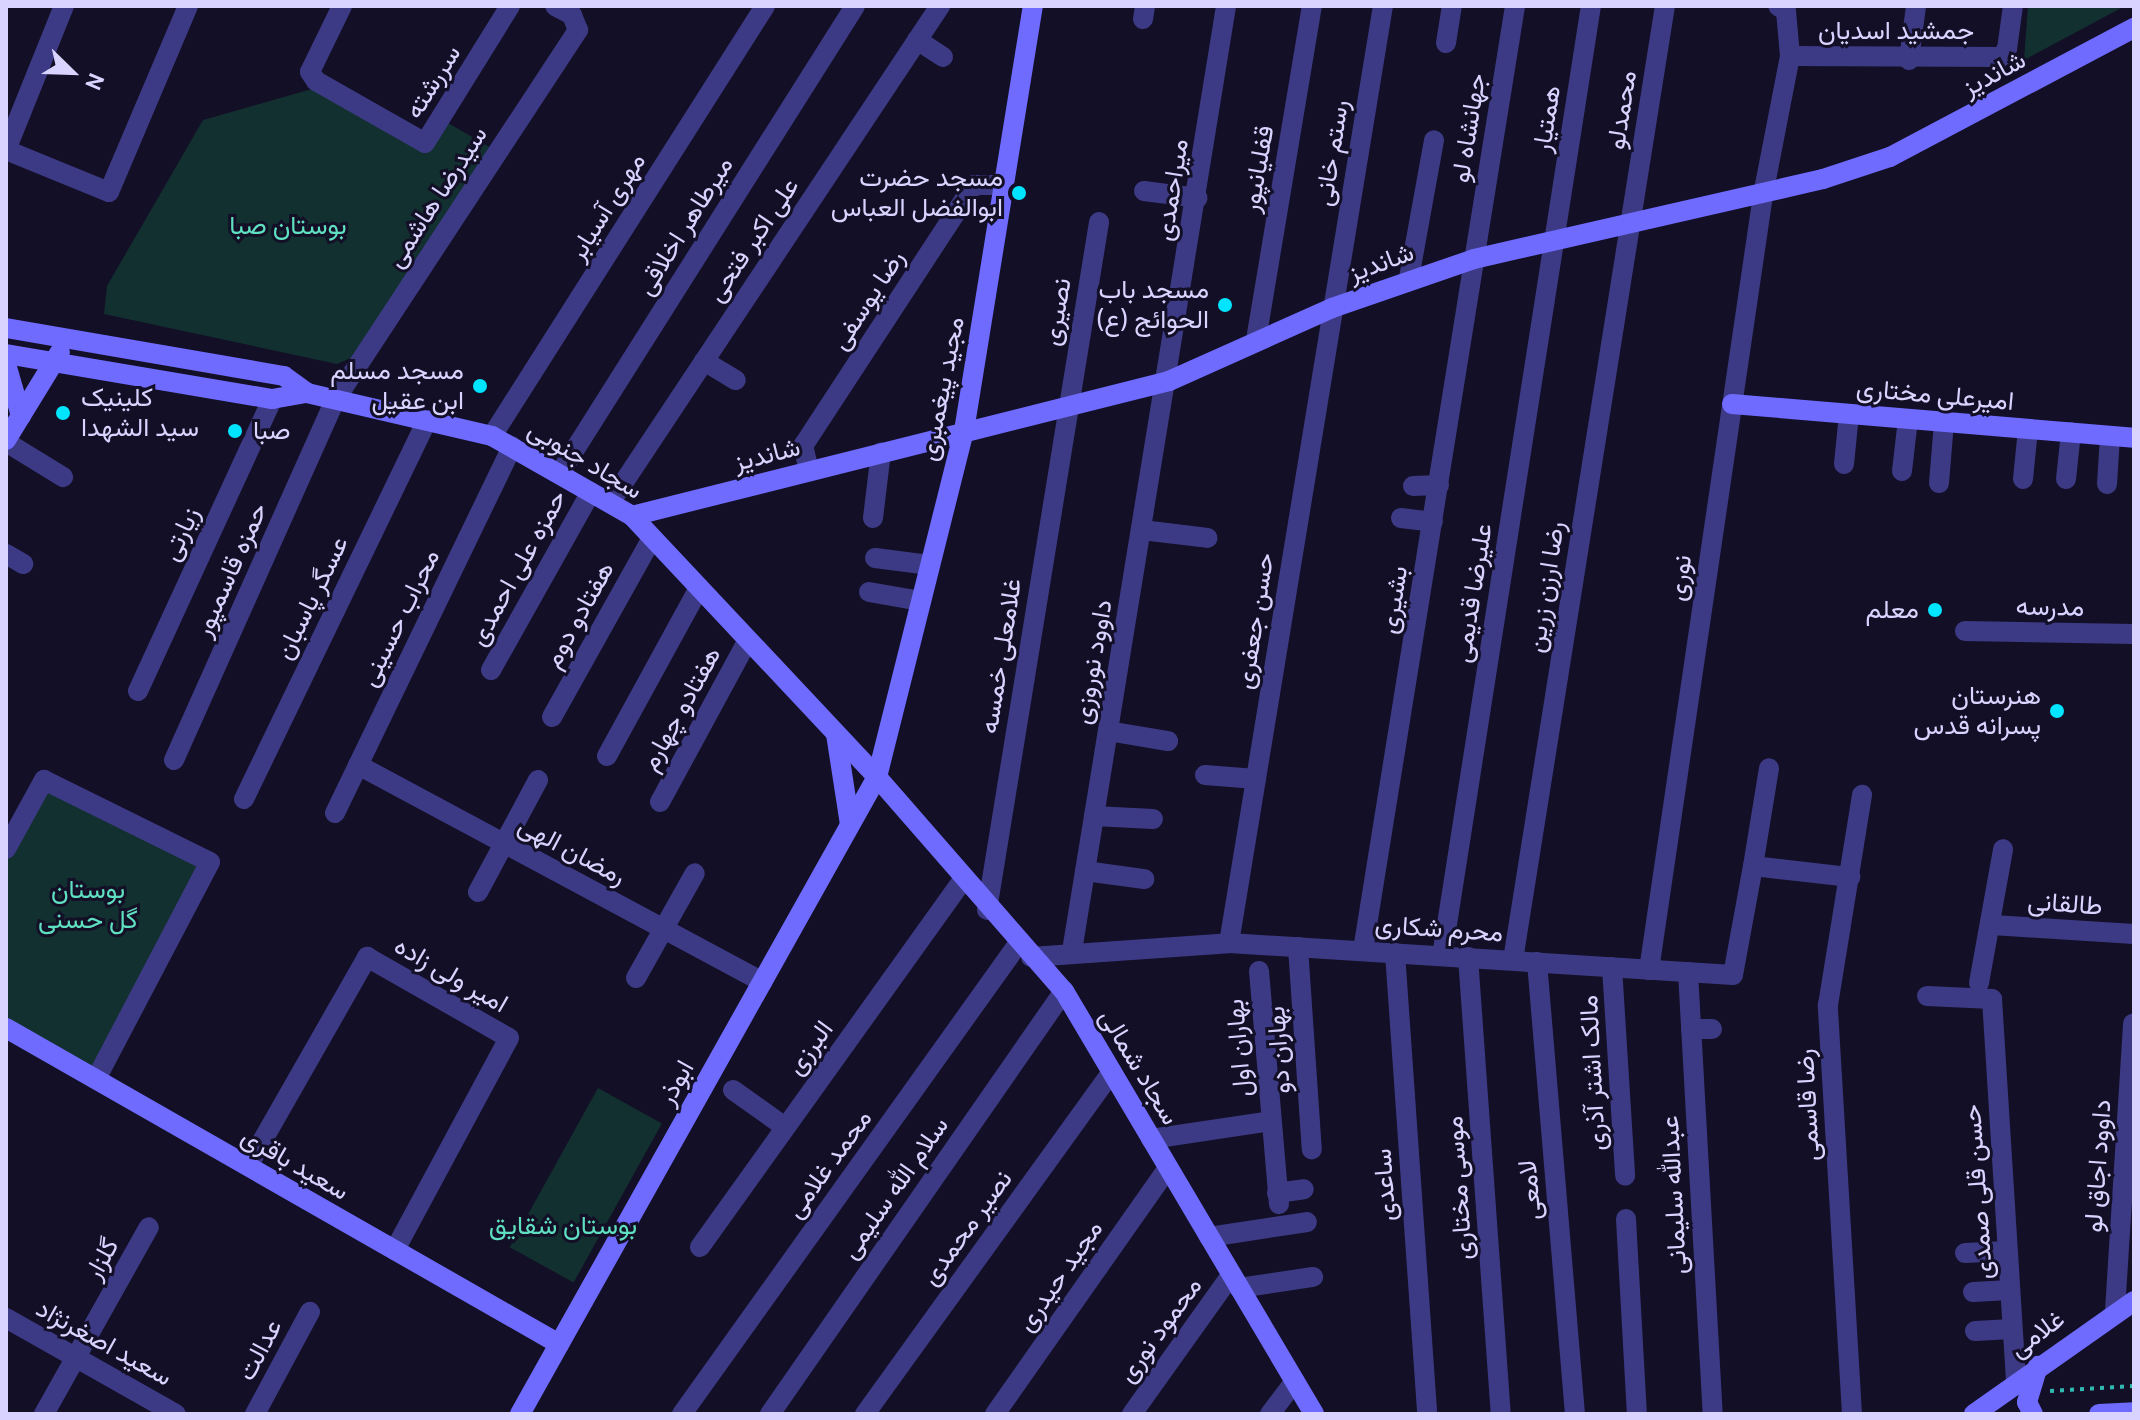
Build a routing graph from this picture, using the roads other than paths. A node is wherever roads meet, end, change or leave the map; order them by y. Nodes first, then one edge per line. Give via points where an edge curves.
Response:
1 (64, 6) edge
2 (188, 6) edge
3 (342, 6) edge
4 (510, 6) edge
5 (555, 6) edge
6 (765, 6) edge
7 (855, 6) edge
8 (940, 6) edge
9 (1033, 6) edge
10 (1226, 6) edge
11 (1312, 6) edge
12 (1383, 6) edge
13 (1452, 6) edge
14 (1515, 6) edge
15 (1591, 6) edge
16 (1665, 6) edge
17 (1916, 6) edge
18 (2013, 6) edge
19 (1782, 8) edge
20 (2134, 28) edge
21 (917, 40) junction
22 (1446, 43) dead end
23 (1790, 56) junction
24 (943, 57) dead end
25 (1909, 60) junction
26 (1434, 140) dead end
27 (6, 150) edge
28 (1004, 185) junction
29 (1144, 191) dead end
30 (1763, 195) junction
31 (1198, 198) junction
32 (1099, 222) dead end
33 (1630, 223) junction
34 (1555, 239) junction
35 (1474, 259) junction
36 (1409, 278) junction
37 (1332, 308) junction
38 (6, 328) edge
39 (64, 336) junction
40 (1256, 340) junction
41 (6, 354) edge
42 (704, 361) junction
43 (6, 364) edge
44 (57, 364) junction
45 (736, 380) dead end
46 (1169, 381) junction
47 (307, 393) junction
48 (272, 399) junction
49 (335, 400) junction
50 (1732, 404) junction
51 (1065, 411) junction
52 (1849, 414) junction
53 (21, 416) junction
54 (1908, 419) junction
55 (427, 420) junction
56 (1944, 422) junction
57 (2028, 429) junction
58 (964, 431) junction
59 (2071, 432) junction
60 (492, 436) junction
61 (2110, 436) junction
62 (2134, 438) edge
63 (6, 441) edge
64 (512, 447) junction
65 (881, 452) junction
66 (1844, 464) dead end
67 (809, 471) junction
68 (1902, 471) dead end
69 (560, 473) junction
70 (63, 477) dead end
71 (2023, 479) dead end
72 (2066, 479) dead end
73 (1939, 483) dead end
74 (2107, 484) dead end
75 (1439, 485) junction
76 (1413, 486) dead end
77 (591, 492) junction
78 (610, 503) junction
79 (632, 516) junction
80 (873, 518) dead end
81 (1401, 518) dead end
82 (1433, 522) junction
83 (1142, 530) junction
84 (652, 538) junction
85 (1208, 538) dead end
86 (875, 558) dead end
87 (930, 565) junction
88 (699, 588) junction
89 (869, 592) dead end
90 (921, 601) junction
91 (1965, 631) dead end
92 (2134, 634) edge
93 (748, 640) junction
94 (491, 670) dead end
95 (138, 691) dead end
96 (552, 717) dead end
97 (1108, 731) junction
98 (836, 734) junction
99 (1168, 741) dead end
100 (607, 756) dead end
101 (174, 760) dead end
102 (358, 765) junction
103 (1769, 768) dead end
104 (1205, 775) dead end
105 (877, 777) junction
106 (1256, 779) junction
107 (538, 780) dead end
108 (1862, 795) dead end
109 (244, 799) dead end
110 (660, 802) dead end
111 (335, 813) dead end
112 (1094, 816) junction
113 (1153, 819) dead end
114 (850, 824) junction
115 (505, 844) junction
116 (6, 849) edge
117 (2003, 849) dead end
118 (1753, 866) junction
119 (1085, 871) junction
120 (695, 873) dead end
121 (1850, 877) junction
122 (1144, 879) dead end
123 (962, 881) junction
124 (478, 892) dead end
125 (987, 910) junction
126 (1992, 925) junction
127 (662, 929) junction
128 (2134, 934) edge
129 (1229, 943) junction
130 (1298, 947) junction
131 (1363, 950) junction
132 (1025, 951) junction
133 (1072, 951) junction
134 (1395, 953) junction
135 (1442, 956) junction
136 (1468, 957) junction
137 (1513, 960) junction
138 (1537, 962) junction
139 (1612, 967) junction
140 (1649, 970) junction
141 (1259, 971) dead end
142 (1688, 972) junction
143 (636, 978) dead end
144 (762, 982) junction
145 (1064, 991) junction
146 (1985, 991) junction
147 (1927, 996) dead end
148 (2133, 1024) edge
149 (6, 1028) edge
150 (1691, 1029) junction
151 (1712, 1029) dead end
152 (2132, 1058) edge
153 (1112, 1072) junction
154 (96, 1079) junction
155 (733, 1090) dead end
156 (2131, 1106) edge
157 (1271, 1121) junction
158 (785, 1127) junction
159 (1151, 1139) junction
160 (1312, 1150) dead end
161 (248, 1166) junction
162 (1168, 1168) junction
163 (1625, 1176) dead end
164 (1304, 1189) dead end
165 (1626, 1219) dead end
166 (1307, 1222) dead end
167 (149, 1227) dead end
168 (1209, 1237) junction
169 (700, 1247) dead end
170 (395, 1250) junction
171 (2007, 1251) junction
172 (1965, 1253) dead end
173 (1313, 1277) dead end
174 (1235, 1282) junction
175 (2010, 1290) junction
176 (1973, 1292) dead end
177 (2134, 1301) edge
178 (2115, 1311) junction
179 (310, 1312) dead end
180 (6, 1318) edge
181 (2012, 1329) junction
182 (1975, 1331) dead end
183 (559, 1344) junction
184 (77, 1358) junction
185 (2043, 1374) junction
186 (1295, 1381) junction
187 (2016, 1382) junction
188 (2134, 1412) edge
189 (44, 1414) edge
190 (176, 1414) edge
191 (255, 1414) edge
192 (520, 1414) edge
193 (682, 1414) edge
194 (770, 1414) edge
195 (865, 1414) edge
196 (995, 1414) edge
197 (1132, 1414) edge
198 (1270, 1414) edge
199 (1314, 1414) edge
200 (1427, 1414) edge
201 (1501, 1414) edge
202 (1575, 1414) edge
203 (1637, 1414) edge
204 (1713, 1414) edge
205 (1852, 1414) edge
206 (1974, 1414) edge
207 (2033, 1414) edge
208 (2103, 1414) edge

1 - 27 street
2 - 27 street via 109,192
3 - 4 street, سررشته via 310,72 316,81 425,143
5 - 49 street, سیدرضا هاشمی via 577,21 578,30
6 - 60 street, مهری آسیابر
7 - 69 street, میرطاهر اخلاقی
8 - 21 street, علی اکبر فتحی
9 - 28 main road, مجید پیغمبری
10 - 31 street, میراحمدی
11 - 40 street, قفلیانپور
12 - 37 street, رستم خانی
13 - 22 street
14 - 35 street, جهانشاه لو
15 - 34 street, همتیار
16 - 33 street, محمدلو
17 - 25 street
18 - 25 street, جمشید اسدیان via 2007,49 2001,57
19 - 23 street, نوری
20 - 30 main road, شاندیز via 1890,157
21 - 24 street
21 - 42 street, علی اکبر فتحی
23 - 25 street, جمشید اسدیان
23 - 30 street, نوری
26 - 36 street
28 - 58 main road, مجید پیغمبری
28 - 67 street, رضا یوسفی via 974,185 803,446
29 - 31 street
30 - 33 main road, شاندیز
30 - 50 street, نوری
31 - 46 street, میراحمدی
32 - 51 street, نصیری
33 - 34 main road, شاندیز
33 - 137 street, رضا ارزن زرین
34 - 35 main road, شاندیز
34 - 135 street, علیرضا قدیمی
35 - 36 main road, شاندیز
35 - 75 street, بشیری
36 - 37 main road, شاندیز
37 - 40 main road, شاندیز
37 - 106 street, حسن جعفری
38 - 39 main road
39 - 44 main road
39 - 47 main road via 284,376
40 - 46 main road, شاندیز
41 - 44 main road
42 - 45 street
42 - 78 street, علی اکبر فتحی
43 - 53 main road
44 - 48 main road
44 - 53 main road
46 - 51 main road, شاندیز
46 - 83 street, داوود نوروزی
47 - 48 main road
47 - 49 main road, سجاد جنوبی
48 - 95 street, زیارتی
49 - 55 main road, سجاد جنوبی
49 - 101 street, حمزه قاسمپور
50 - 52 main road, امیرعلی مختاری
50 - 140 street, نوری
51 - 58 main road, شاندیز
51 - 125 street, غلامعلی خمسه
52 - 54 main road, امیرعلی مختاری
52 - 66 street
53 - 63 main road
54 - 56 main road, امیرعلی مختاری
54 - 68 street
55 - 60 main road, سجاد جنوبی
55 - 109 street, عسگر پاسبان
56 - 57 main road, امیرعلی مختاری
56 - 73 street
57 - 59 main road, امیرعلی مختاری
57 - 71 street
58 - 65 main road, شاندیز
58 - 87 main road, مجید پیغمبری
59 - 61 main road, امیرعلی مختاری
59 - 72 street
60 - 64 main road, سجاد جنوبی
61 - 62 main road, امیرعلی مختاری
61 - 74 street
63 - 70 street
64 - 69 main road, سجاد جنوبی
64 - 102 street, محراب حسینی
65 - 67 main road, شاندیز
65 - 80 street
67 - 79 main road, شاندیز
69 - 77 main road, سجاد جنوبی
75 - 76 street
75 - 82 street, بشیری
77 - 78 main road, سجاد جنوبی
77 - 94 street, حمزه علی احمدی
78 - 79 main road, سجاد جنوبی
79 - 84 main road, سجاد جنوبی
81 - 82 street
82 - 131 street, بشیری
83 - 85 street
83 - 97 street, داوود نوروزی
84 - 88 main road, سجاد جنوبی
84 - 96 street, هفتادو دوم
86 - 87 street
87 - 90 main road, مجید پیغمبری
88 - 93 main road, سجاد جنوبی
88 - 100 street
89 - 90 street
90 - 105 main road, مجید پیغمبری
91 - 92 street, مدرسه
93 - 98 main road, سجاد جنوبی
93 - 110 street, هفتادو چهارم
97 - 99 street
97 - 112 street, داوود نوروزی
98 - 105 main road, سجاد جنوبی
98 - 114 main road
102 - 111 street, محراب حسینی
102 - 115 street, رمضان الهی
103 - 118 street, محرم شکاری
104 - 106 street
105 - 114 main road, ابوذر
105 - 123 main road, سجاد شمالی
106 - 129 street, حسن جعفری
107 - 115 street
108 - 121 street, رضا قاسمی
112 - 113 street
112 - 119 street, داوود نوروزی
114 - 144 main road, ابوذر
115 - 124 street
115 - 127 street, رمضان الهی
116 - 154 street via 44,780 210,862
117 - 126 street, طالقانی
118 - 121 street
118 - 142 street, محرم شکاری via 1733,975
119 - 122 street
119 - 133 street, داوود نوروزی
120 - 127 street
121 - 205 street, رضا قاسمی via 1828,1005
123 - 125 main road, سجاد شمالی
123 - 158 street, البرزی
125 - 132 main road, سجاد شمالی
126 - 128 street, طالقانی
126 - 146 street, طالقانی
127 - 143 street
127 - 144 street, رمضان الهی
129 - 130 street, محرم شکاری
129 - 133 street, محرم شکاری
130 - 131 street, محرم شکاری
130 - 160 street, بهاران دو
131 - 134 street, محرم شکاری
132 - 133 street, محرم شکاری
132 - 145 main road, سجاد شمالی
132 - 193 street, محمد غلامی
134 - 135 street, محرم شکاری
134 - 200 street, ساعدی
135 - 136 street, محرم شکاری
136 - 137 street, محرم شکاری
136 - 201 street, موسی مختاری
137 - 138 street, محرم شکاری
138 - 139 street, محرم شکاری
138 - 202 street, لامعی
139 - 140 street, محرم شکاری
139 - 163 street, مالک اشتر آذری
140 - 142 street, محرم شکاری
141 - 157 street, بهاران اول
142 - 150 street, عبدالله سلیمانی
144 - 183 main road, ابوذر
145 - 153 main road, سجاد شمالی
145 - 194 street, سلام الله سلیمی
146 - 147 street
146 - 171 street, حسن قلی صمدی
148 - 152 street, داوود اجاق لو
149 - 154 main road, سعید باقری
150 - 151 street
150 - 204 street, عبدالله سلیمانی
152 - 156 street, داوود اجاق لو
153 - 159 main road, سجاد شمالی
153 - 195 street, نصیر محمدی
154 - 161 main road, سعید باقری
155 - 158 street
156 - 178 street, داوود اجاق لو
157 - 159 street
157 - 164 street, بهاران اول via 1278,1199
158 - 169 street, البرزی
159 - 162 main road, سجاد شمالی
161 - 170 main road, سعید باقری
161 - 170 street, امیر ولی زاده via 367,957 509,1038
162 - 168 main road, سجاد شمالی
162 - 196 street, مجید حیدری
165 - 203 street
166 - 168 street
167 - 184 street, گلزار
168 - 174 main road, سجاد شمالی
170 - 183 main road, سعید باقری
171 - 172 street
171 - 175 street, حسن قلی صمدی
173 - 174 street
174 - 186 main road, سجاد شمالی
174 - 197 street, محمود نوری
175 - 176 street
175 - 181 street, حسن قلی صمدی
177 - 178 main road, غلامی
178 - 185 main road, غلامی
179 - 191 street, عدالت
180 - 184 street, سعید اصغرنژاد
181 - 182 street
181 - 187 street, حسن قلی صمدی
183 - 192 main road, ابوذر
184 - 189 street, گلزار
184 - 190 street, سعید اصغرنژاد
185 - 187 main road, غلامی
185 - 207 main road via 2027,1402
186 - 198 street
186 - 199 main road, سجاد شمالی
187 - 206 main road, غلامی
188 - 208 main road

